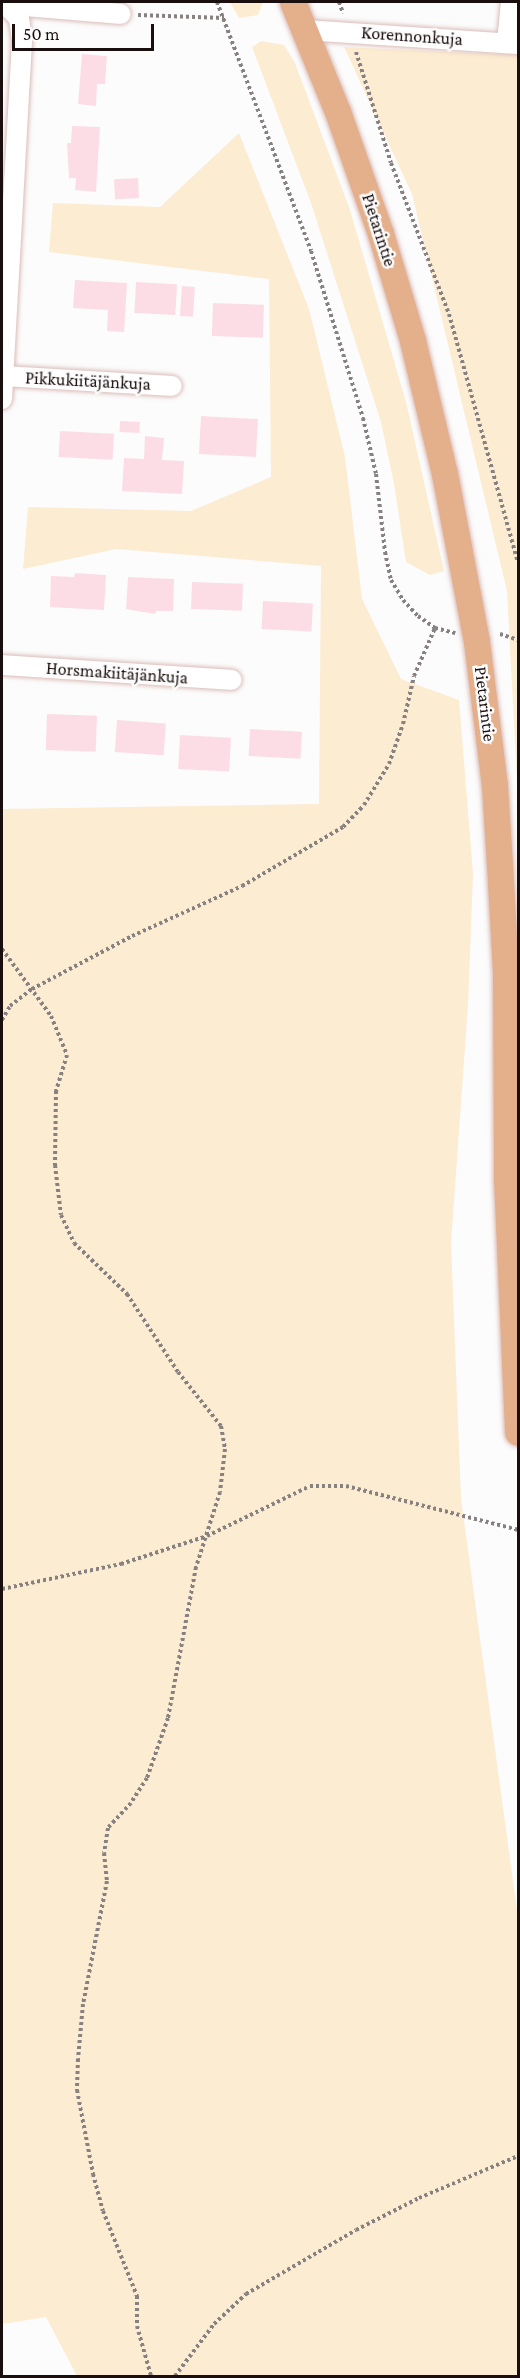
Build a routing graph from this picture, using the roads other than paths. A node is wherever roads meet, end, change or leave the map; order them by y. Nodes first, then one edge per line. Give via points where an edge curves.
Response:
1 (293, 2) edge
2 (511, 2) edge
3 (4, 4) edge
4 (121, 14) road end
5 (305, 30) junction
6 (513, 43) edge
7 (6, 236) edge
8 (5, 376) junction
9 (172, 386) dead end
10 (2, 399) edge
11 (2, 665) edge
12 (232, 680) dead end
13 (519, 1433) edge

1 - 5 main road, Pietarintie
2 - 6 street
3 - 4 street
3 - 7 street via 19,18 22,40
5 - 6 street, Korennonkuja
5 - 13 main road, Pietarintie via 381,234 413,341 445,474 477,642 495,786 506,974 507,1179
7 - 8 street
8 - 9 street, Pikkukiitäjänkuja
8 - 10 street
11 - 12 street, Horsmakiitäjänkuja

